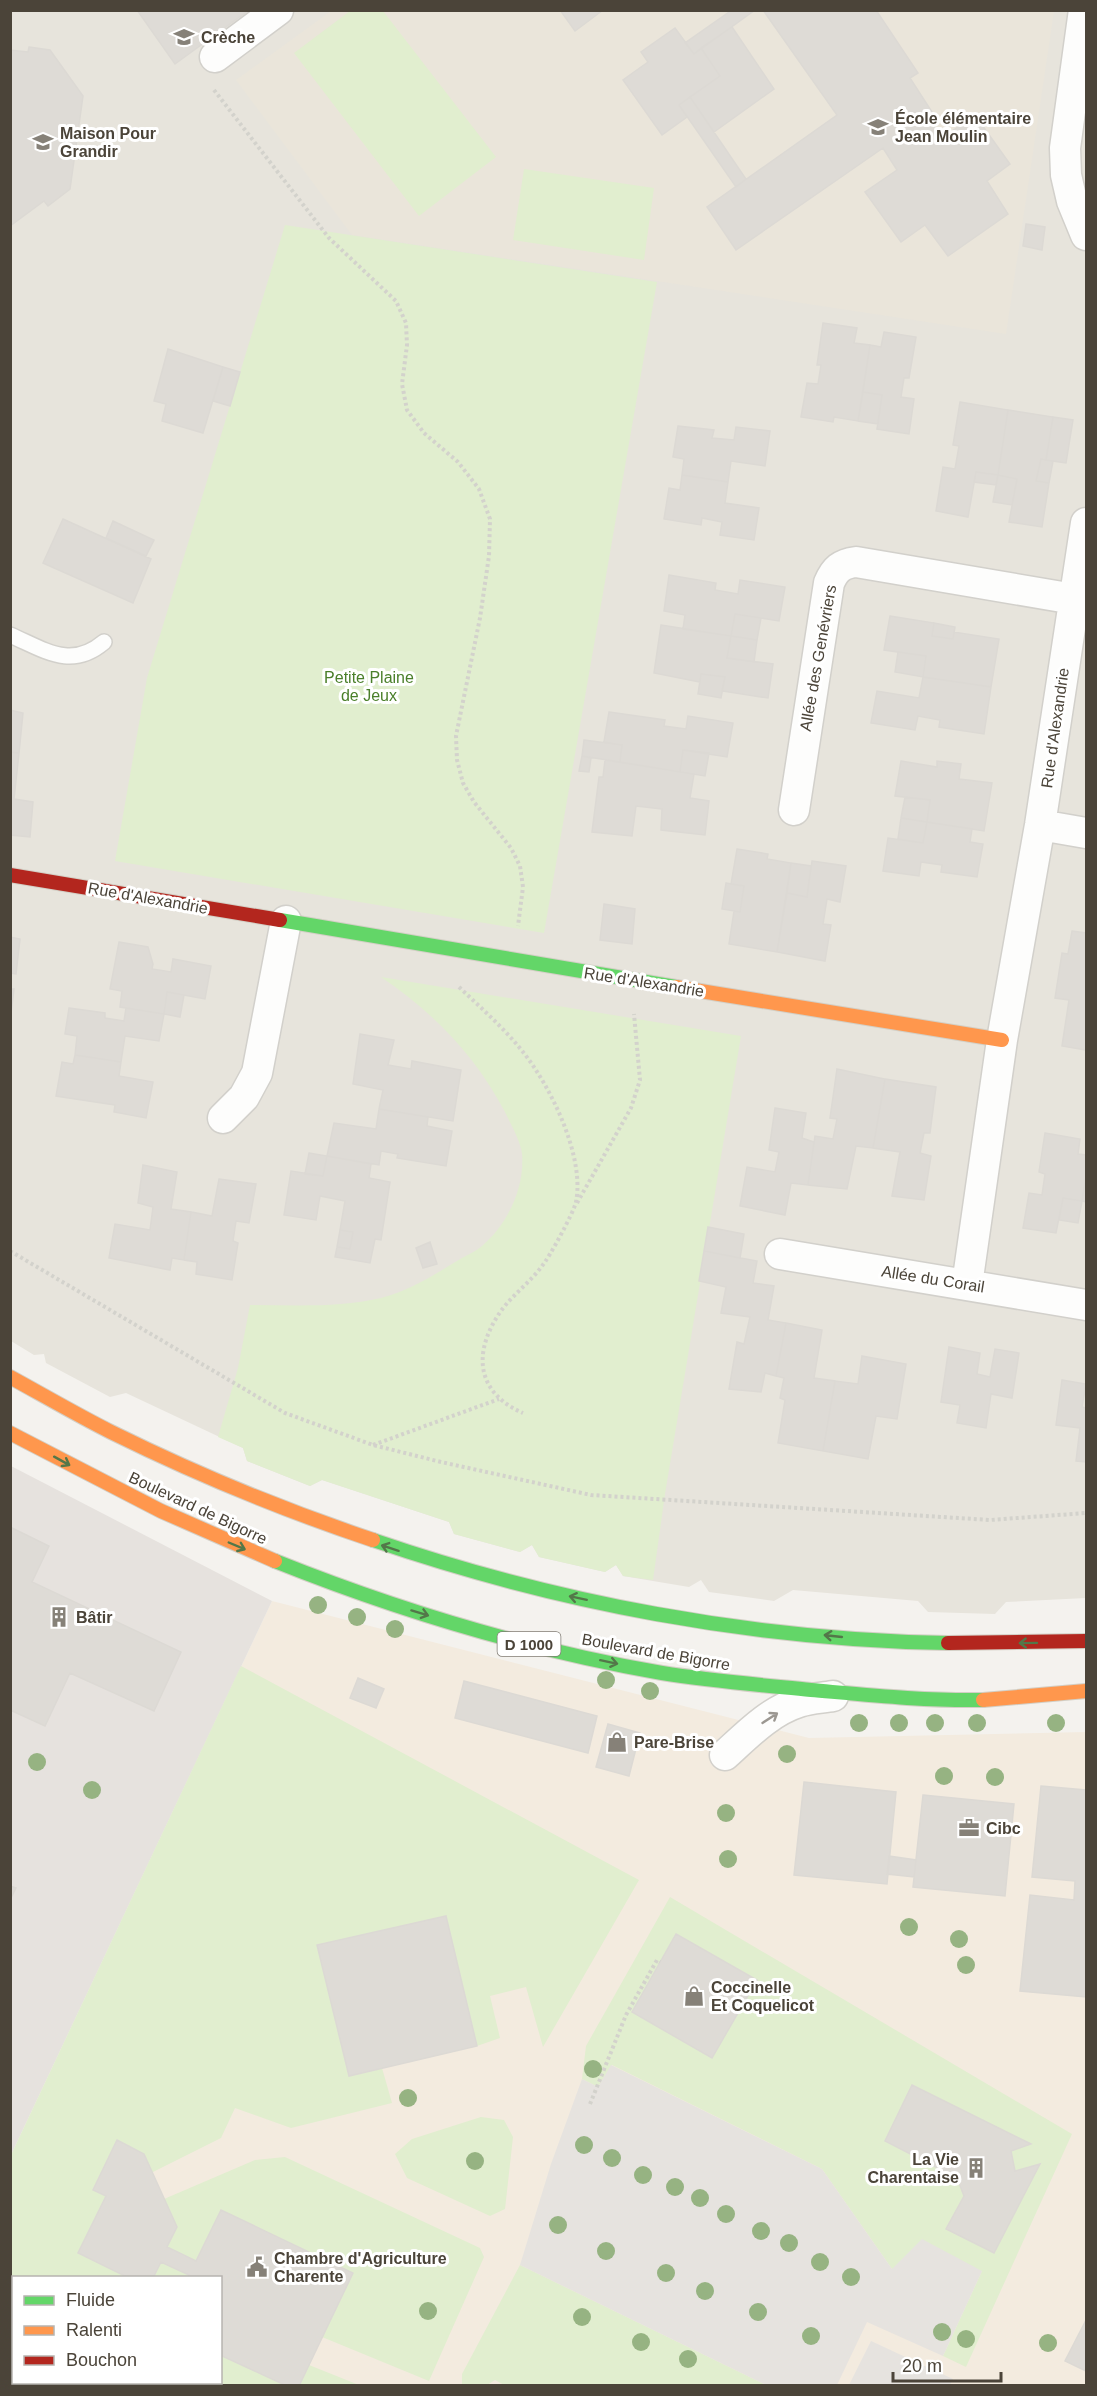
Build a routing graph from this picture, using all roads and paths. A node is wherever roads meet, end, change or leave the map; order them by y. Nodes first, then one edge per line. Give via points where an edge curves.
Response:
1 (278, 10) edge
2 (1084, 10) edge
3 (215, 57) joint
4 (1080, 90) edge
5 (1086, 235) edge
6 (1086, 523) edge
7 (1074, 598) junction
8 (10, 635) edge
9 (104, 642) dead end
10 (794, 810) dead end
11 (1040, 825) junction
12 (1086, 833) edge
13 (10, 875) edge
14 (286, 921) junction
15 (443, 947) junction
16 (511, 959) junction
17 (635, 980) junction
18 (1002, 1040) junction
19 (223, 1118) dead end
20 (576, 1203) junction
21 (10, 1251) edge
22 (780, 1254) dead end
23 (966, 1285) junction
24 (1086, 1305) edge
25 (10, 1377) edge
26 (499, 1399) junction
27 (523, 1413) dead end
28 (10, 1433) edge
29 (373, 1445) junction
30 (1086, 1513) edge
31 (1086, 1641) edge
32 (1086, 1691) edge
33 (845, 1693) junction
34 (725, 1755) dead end
35 (660, 1962) dead end
36 (590, 2104) dead end

1 - 3 street
2 - 4 street
3 - 16 path via 208,68 210,86 328,238 396,301 406,323 402,384 407,410 479,489 490,519 489,556 456,736 456,760 474,802 511,848 520,866 522,909
4 - 5 street via 1065,148 1066,175
6 - 7 street, Rue d'Alexandrie
7 - 10 street, Allée des Genévriers via 856,562 843,564 833,572 829,583
7 - 11 street, Rue d'Alexandrie
8 - 9 lane via 58,655 77,657
11 - 12 street
11 - 18 street, Rue d'Alexandrie
13 - 14 main road, Rue d'Alexandrie
14 - 15 main road, Rue d'Alexandrie
14 - 19 street via 257,1073 244,1097
15 - 16 main road, Rue d'Alexandrie
15 - 20 path via 446,975 524,1052 546,1087 576,1160
16 - 17 main road, Rue d'Alexandrie
17 - 18 main road, Rue d'Alexandrie
17 - 20 path via 640,1080 631,1108
18 - 23 street, Rue d'Alexandrie
20 - 26 path via 544,1265 497,1316 486,1340 483,1372
21 - 29 path via 285,1413
22 - 23 street, Allée du Corail
23 - 24 street, Allée du Corail
31 -> 25 main road, Boulevard de Bigorre via 867,1640 753,1628 646,1611 494,1578 326,1526 232,1488 140,1447
26 - 27 path
26 - 29 path
28 -> 33 main road, Boulevard de Bigorre / D 1000 via 211,1535 300,1572 479,1632 645,1670
29 - 30 path via 591,1495 990,1520
32 - 33 main road, Boulevard de Bigorre / D 1000 via 990,1700
34 -> 33 street via 772,1715 799,1702
35 - 36 path via 657,1960 626,2015

